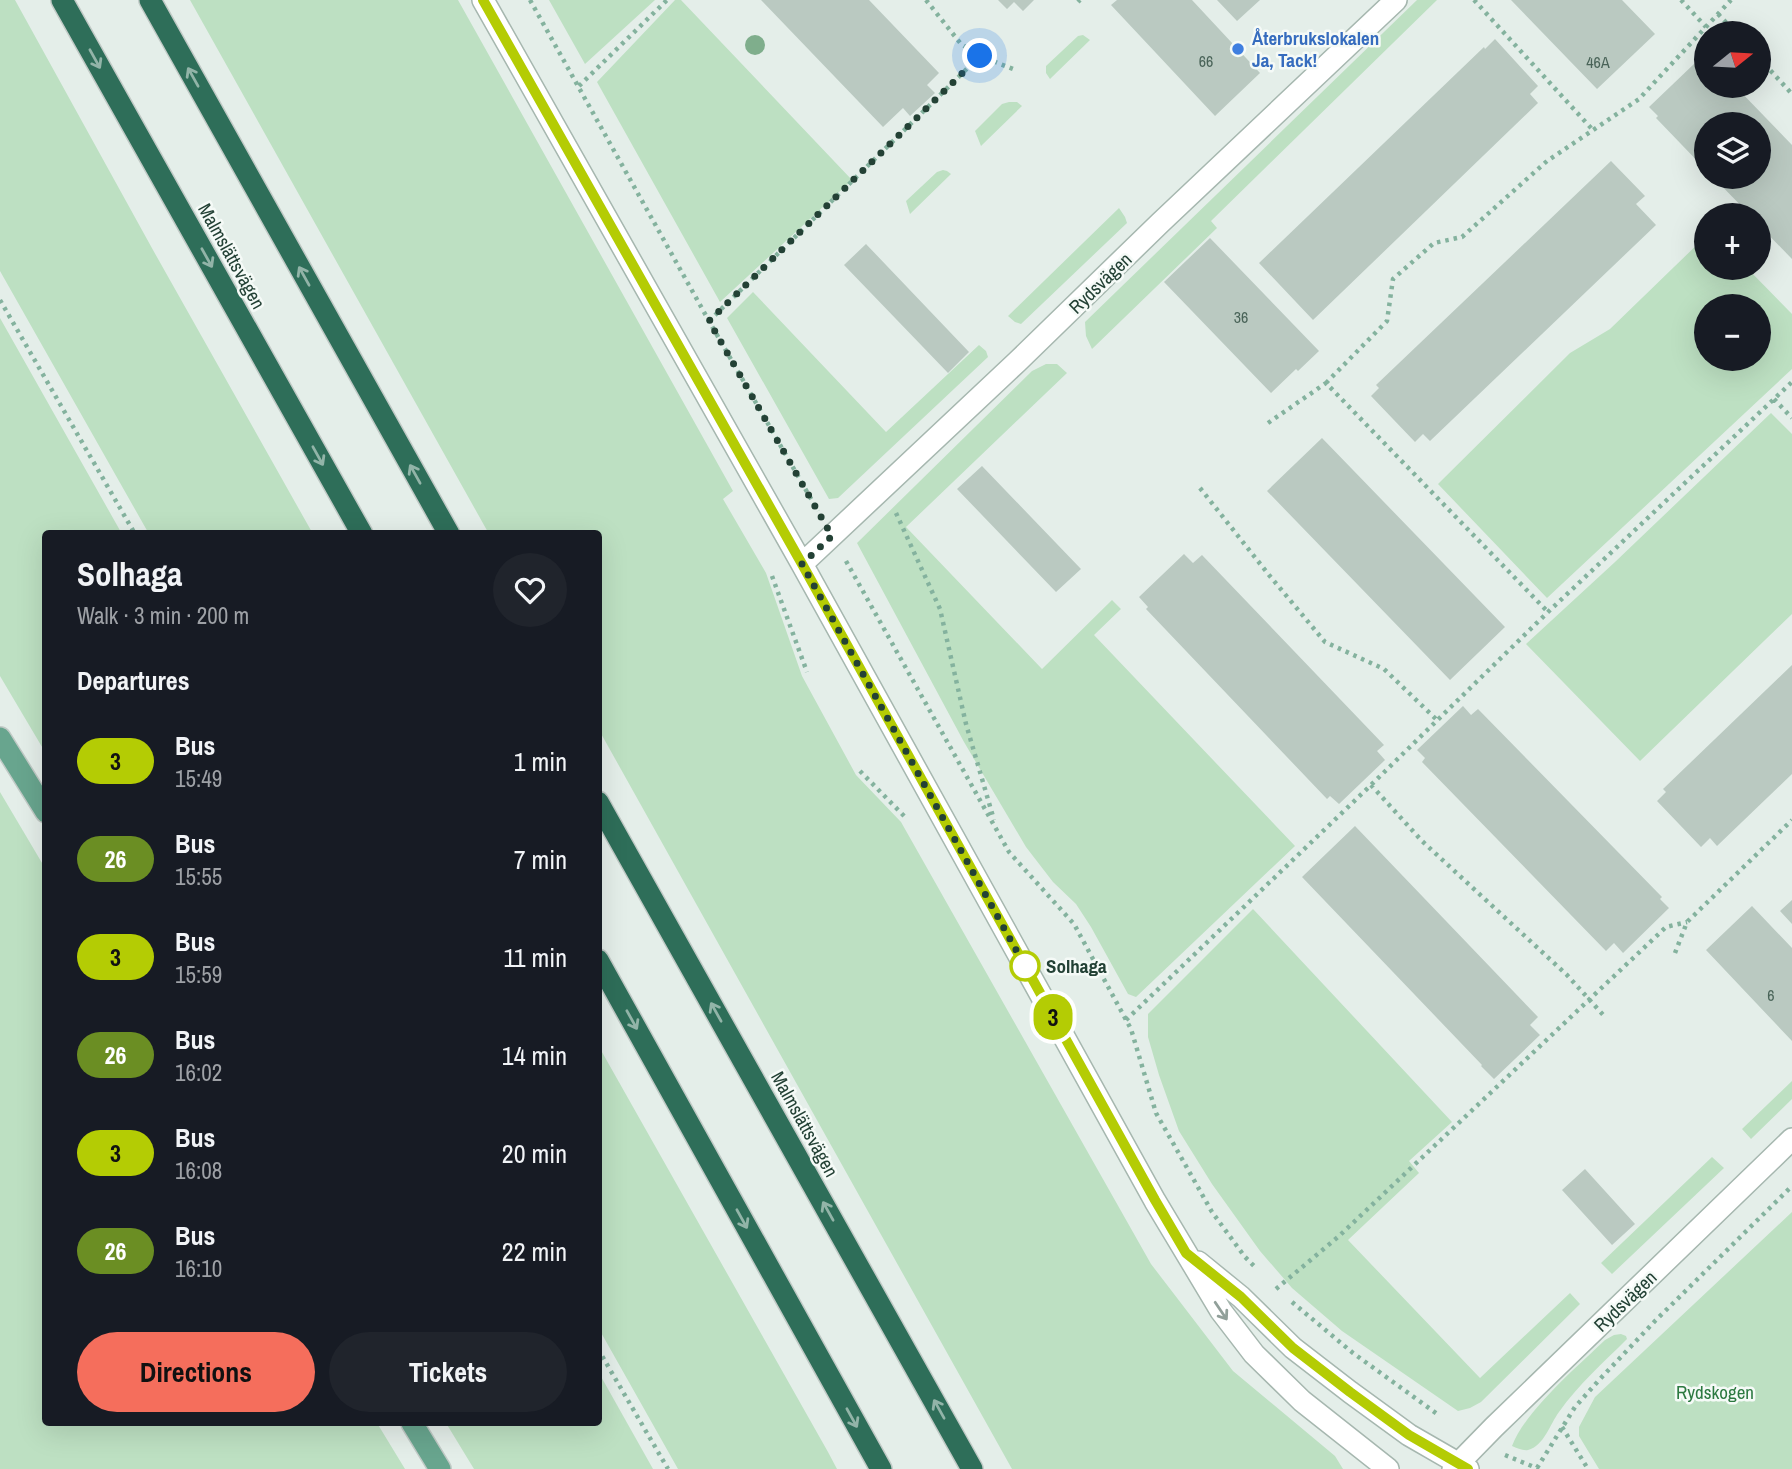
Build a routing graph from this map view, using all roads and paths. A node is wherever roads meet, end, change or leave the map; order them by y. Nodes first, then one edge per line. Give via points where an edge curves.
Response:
1 (62, 0) edge
2 (149, 0) edge
3 (484, 0) edge
4 (530, 0) edge
5 (667, 0) edge
6 (926, 0) edge
7 (1396, 0) edge
8 (1474, 0) edge
9 (1681, 0) edge
10 (1731, 0) edge
11 (1718, 14) junction
12 (1700, 21) edge
13 (1712, 21) edge
14 (1725, 21) edge
15 (1694, 40) edge
16 (980, 56) junction
17 (1013, 69) dead end
18 (1771, 71) edge
19 (579, 86) junction
20 (1792, 94) edge
21 (1592, 129) junction
22 (0, 300) edge
23 (709, 321) junction
24 (1792, 382) edge
25 (1326, 383) junction
26 (1774, 399) junction
27 (1792, 418) edge
28 (1268, 423) dead end
29 (884, 487) junction
30 (1200, 488) dead end
31 (133, 530) edge
32 (360, 530) edge
33 (447, 530) edge
34 (832, 536) junction
35 (802, 564) junction
36 (1548, 612) junction
37 (1437, 720) junction
38 (0, 738) edge
39 (1371, 785) junction
40 (42, 806) edge
41 (602, 809) edge
42 (1792, 820) edge
43 (996, 828) junction
44 (1687, 922) junction
45 (1675, 953) dead end
46 (602, 967) edge
47 (1591, 1000) junction
48 (1606, 1018) dead end
49 (1126, 1020) junction
50 (1792, 1139) edge
51 (1792, 1186) edge
52 (1186, 1253) junction
53 (1261, 1273) dead end
54 (1268, 1281) dead end
55 (1276, 1289) junction
56 (602, 1356) edge
57 (414, 1426) edge
58 (1562, 1427) junction
59 (1480, 1441) junction
60 (1460, 1467) edge
61 (1536, 1468) edge
62 (440, 1469) edge
63 (668, 1469) edge
64 (881, 1469) edge
65 (972, 1469) edge
66 (1388, 1469) edge
67 (1588, 1469) edge

1 -> 32 highway, Malmslättsvägen
33 -> 2 highway
3 - 35 street, Rydsvägen
4 - 19 path
5 - 19 path
6 - 16 path via 961,44
7 - 29 street, Rydsvägen
8 - 21 path
9 - 12 path
10 - 11 path
11 - 13 path
11 - 14 path
15 - 21 path via 1639,99
16 - 17 path
16 - 23 path
18 - 20 path
19 - 23 path
21 - 25 path via 1547,160 1462,237 1434,243 1393,279 1387,321
22 - 31 path
23 - 34 path
24 - 26 path
25 - 28 path
25 - 36 path
26 - 27 path
26 - 36 path
29 - 34 street, Rydsvägen
29 - 43 path via 940,609
30 - 37 path via 1325,642 1384,669
34 - 35 street, Rydsvägen
34 - 43 path
35 - 52 street, Rydsvägen
36 - 37 path
37 - 39 path
38 - 40 main road
39 - 47 path via 1422,841
39 - 49 path
65 -> 41 highway, Malmslättsvägen
42 - 44 path
43 - 49 path via 1009,852 1074,924
44 - 45 path
44 - 47 path via 1666,927
46 -> 64 highway
47 - 48 path
47 - 55 path via 1338,1237
49 - 53 path via 1156,1113 1212,1212
50 - 59 street, Rydsvägen
51 - 58 path via 1655,1321
52 - 60 street, Rydsvägen via 1241,1297 1293,1348 1409,1435
52 -> 66 street, Rydsvägen via 1254,1354 1302,1401
54 - 55 path
55 - 59 path via 1353,1353
56 - 63 path
57 - 62 main road
58 - 61 path
58 - 67 path
59 - 60 street, Rydsvägen

